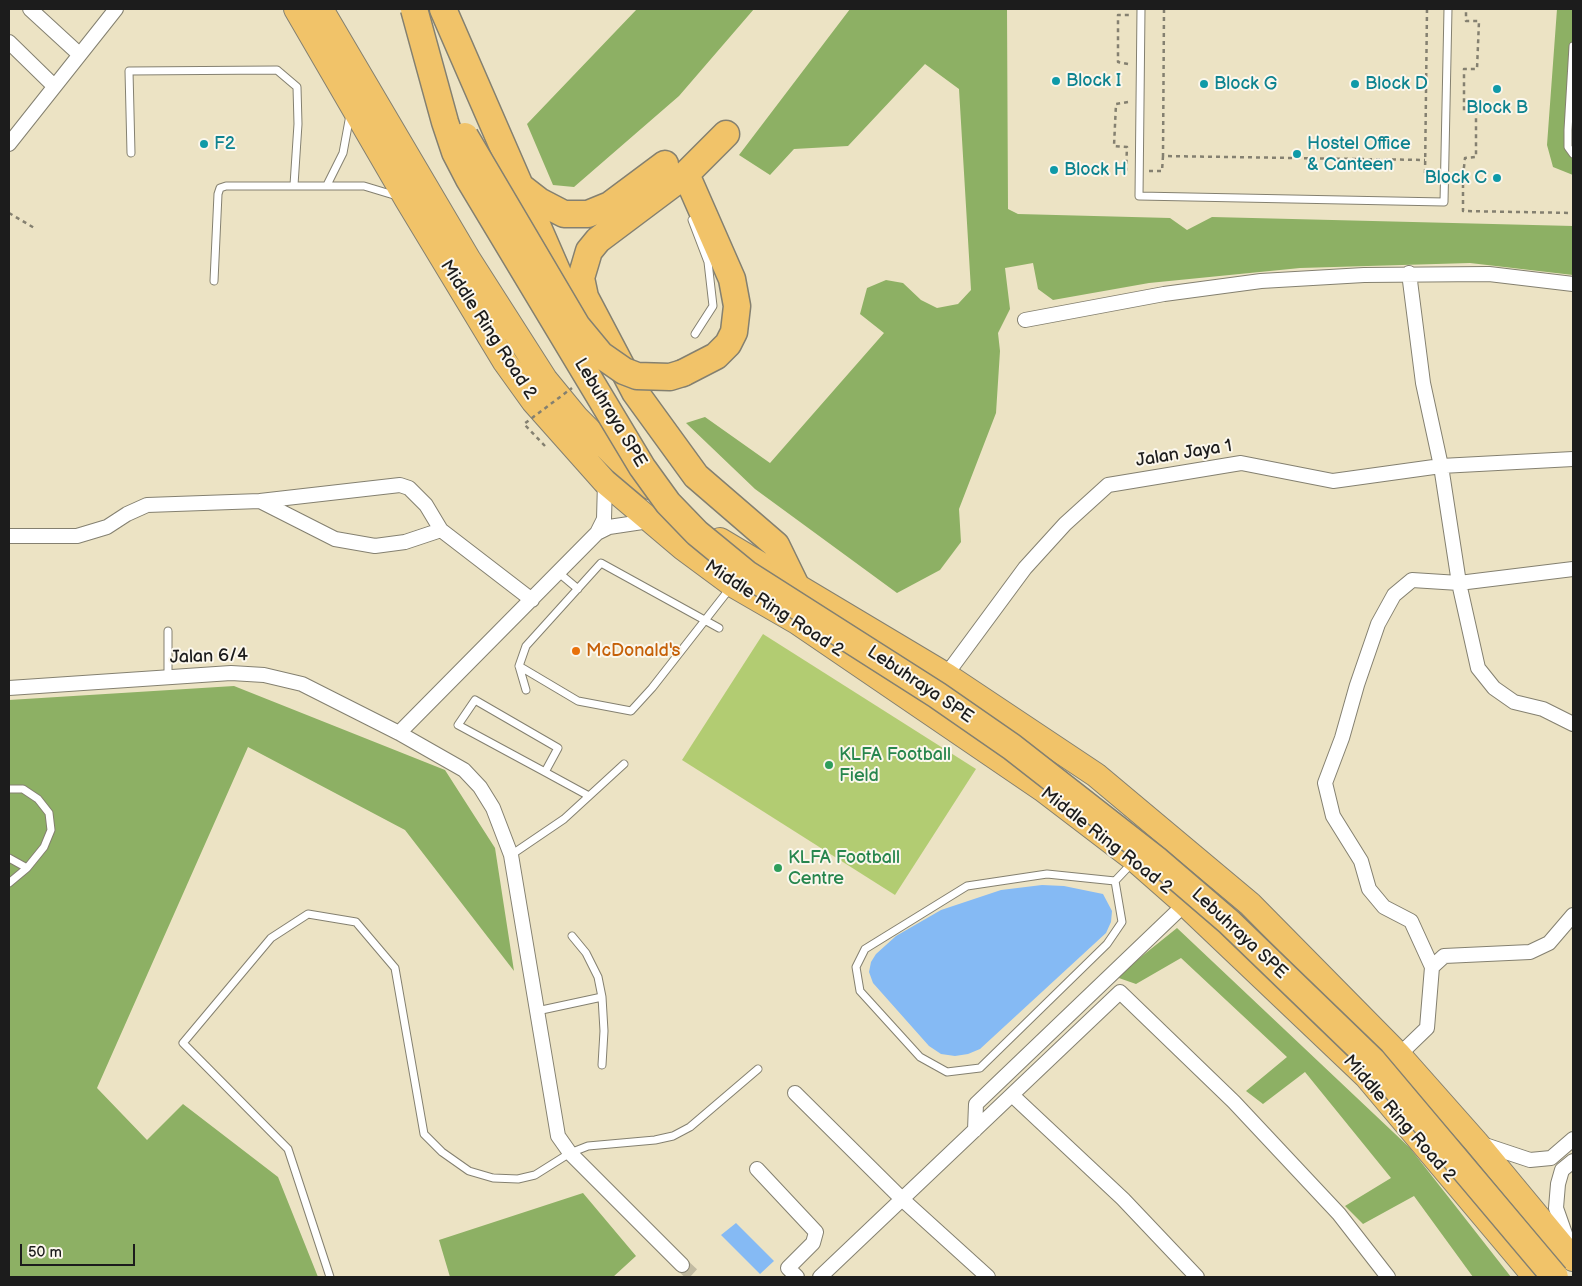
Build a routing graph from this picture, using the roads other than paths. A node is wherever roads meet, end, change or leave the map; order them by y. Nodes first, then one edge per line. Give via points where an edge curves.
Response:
1 (30, 9) edge
2 (116, 9) edge
3 (296, 9) edge
4 (322, 9) edge
5 (414, 9) edge
6 (444, 9) edge
7 (1141, 9) edge
8 (1448, 9) edge
9 (9, 42) edge
10 (1573, 46) edge
11 (79, 54) junction
12 (432, 75) junction
13 (53, 85) junction
14 (352, 104) junction
15 (726, 134) dead end
16 (9, 144) edge
17 (132, 154) dead end
18 (1573, 154) edge
19 (677, 177) junction
20 (294, 185) junction
21 (326, 185) junction
22 (521, 186) junction
23 (407, 200) junction
24 (691, 216) dead end
25 (1409, 273) junction
26 (214, 281) dead end
27 (1573, 284) edge
28 (1024, 320) dead end
29 (695, 334) dead end
30 (1573, 459) edge
31 (1441, 466) junction
32 (696, 476) junction
33 (604, 482) junction
34 (260, 501) junction
35 (649, 521) junction
36 (442, 530) junction
37 (598, 533) junction
38 (9, 536) edge
39 (1573, 569) edge
40 (559, 573) junction
41 (1459, 583) junction
42 (795, 584) junction
43 (733, 585) junction
44 (578, 589) junction
45 (532, 600) junction
46 (705, 621) junction
47 (719, 628) dead end
48 (168, 631) dead end
49 (519, 666) junction
50 (946, 675) junction
51 (168, 677) junction
52 (9, 688) edge
53 (526, 690) dead end
54 (1573, 724) edge
55 (399, 733) junction
56 (624, 764) dead end
57 (545, 772) junction
58 (9, 789) edge
59 (589, 796) junction
60 (511, 855) junction
61 (9, 858) edge
62 (1135, 860) junction
63 (27, 868) junction
64 (1115, 881) junction
65 (9, 883) edge
66 (1185, 904) junction
67 (1573, 915) edge
68 (572, 936) dead end
69 (1432, 967) junction
70 (602, 997) junction
71 (537, 1010) junction
72 (1399, 1055) junction
73 (602, 1064) dead end
74 (758, 1069) dead end
75 (795, 1093) dead end
76 (1012, 1095) junction
77 (975, 1130) junction
78 (1573, 1139) edge
79 (1476, 1142) junction
80 (570, 1153) junction
81 (1573, 1162) edge
82 (757, 1169) dead end
83 (903, 1200) junction
84 (1573, 1259) edge
85 (682, 1265) tunnel mouth
86 (330, 1277) edge
87 (797, 1277) edge
88 (820, 1277) edge
89 (988, 1277) edge
90 (1197, 1277) edge
91 (1388, 1277) edge
92 (1535, 1277) edge
93 (1555, 1277) edge

1 - 11 street
2 - 11 street
3 - 14 highway, Middle Ring Road 2
4 - 42 highway, Middle Ring Road 2 via 469,260 552,389 620,461 694,522
5 - 12 highway, Lebuhraya SPE, bridge
6 - 22 highway, Lebuhraya SPE
7 - 8 lane via 1139,196 1444,202
9 - 13 street
10 - 18 lane via 1568,130 1568,147
11 - 13 street
12 - 19 highway, bridge via 578,326 601,355 624,371 638,376 670,377 683,373 716,356 734,332 737,306 732,279
12 - 93 highway, Lebuhraya SPE, bridge via 456,152 469,179 642,467 668,503 697,533 748,574 1012,746 1215,910 1372,1060
13 - 16 street
14 - 21 lane via 343,153
14 - 23 highway, Middle Ring Road 2
15 - 19 highway
17 - 20 lane via 129,71 277,70 297,87
19 - 22 highway via 588,214 564,214 539,201
19 - 32 highway via 598,240 589,251 581,278 585,298 635,392
20 - 21 lane
20 - 26 lane via 220,188
21 - 23 lane via 364,186
22 - 32 highway, Lebuhraya SPE via 576,315 623,394 646,425
23 - 33 highway, Middle Ring Road 2 via 522,386
24 - 29 lane via 708,262 713,306
25 - 27 street via 1490,274
25 - 28 street via 1261,281 1164,294
25 - 31 street via 1423,383
30 - 31 street, Jalan Jaya 1
31 - 41 street
31 - 50 street, Jalan Jaya 1 via 1333,481 1241,464 1108,485 1065,524 1025,568
32 - 42 highway via 776,545
33 - 35 highway, Middle Ring Road 2
33 - 37 street via 604,519
34 - 36 street via 335,539 375,546 405,542
34 - 36 street via 400,485 409,488 426,505
34 - 38 street via 147,505 108,528 77,536
35 - 37 street via 609,527
35 - 43 highway, Middle Ring Road 2
36 - 45 street
37 - 40 street
39 - 41 street
40 - 44 lane
40 - 45 street
41 - 54 street via 1478,668 1494,688 1514,702 1543,709
41 - 69 street via 1412,580 1394,595 1378,624 1325,783 1333,816 1361,862 1369,889 1384,907 1411,921
42 - 50 highway, Middle Ring Road 2
43 - 46 lane
43 - 62 highway, Middle Ring Road 2 via 797,622 1034,784
44 - 46 lane via 600,563
44 - 49 lane via 526,646
45 - 55 street
46 - 47 lane
46 - 49 lane via 631,711 578,701
48 - 51 lane
49 - 53 lane
50 - 72 highway, Middle Ring Road 2 via 1096,775 1236,892
51 - 52 street, Jalan 6/4
51 - 55 street, Jalan 6/4 via 264,674 302,684
55 - 60 street, Jalan 6/4 via 464,770 480,787 493,808
56 - 59 lane
57 - 57 lane via 558,748 475,700 458,725
57 - 59 lane
58 - 63 lane via 23,789 38,799 49,813 51,830 44,847
59 - 60 lane via 564,819
60 - 71 street, Jalan 6/4
61 - 63 lane
62 - 64 lane
62 - 66 highway, Middle Ring Road 2
63 - 65 lane
64 - 64 lane via 1047,874 967,886 865,949 856,967 860,991 920,1057 948,1072 980,1068 1107,944 1122,922
66 - 77 street via 976,1104
66 - 92 highway, Middle Ring Road 2 via 1366,1076
67 - 69 street via 1549,943 1530,952 1444,956
68 - 70 lane via 586,953 598,977
69 - 72 street via 1427,1028
70 - 71 lane
70 - 73 lane
71 - 80 street, Jalan 6/4 via 558,1136
72 - 79 highway, Middle Ring Road 2
74 - 80 lane via 690,1127 674,1136 588,1146
75 - 83 street
76 - 77 street
76 - 90 street via 1123,1199
76 - 91 street via 1120,992 1234,1102 1339,1214
77 - 83 street
78 - 79 street via 1551,1158 1530,1160
79 - 84 highway, Middle Ring Road 2
80 - 85 street, Jalan 6/4
80 - 86 lane via 535,1175 518,1179 493,1178 469,1171 442,1152 424,1134 394,968 356,922 308,914 271,938 183,1043 288,1149
81 - 84 street via 1562,1170 1556,1208
82 - 87 street via 816,1232 813,1243 788,1268
83 - 88 street
83 - 89 street

